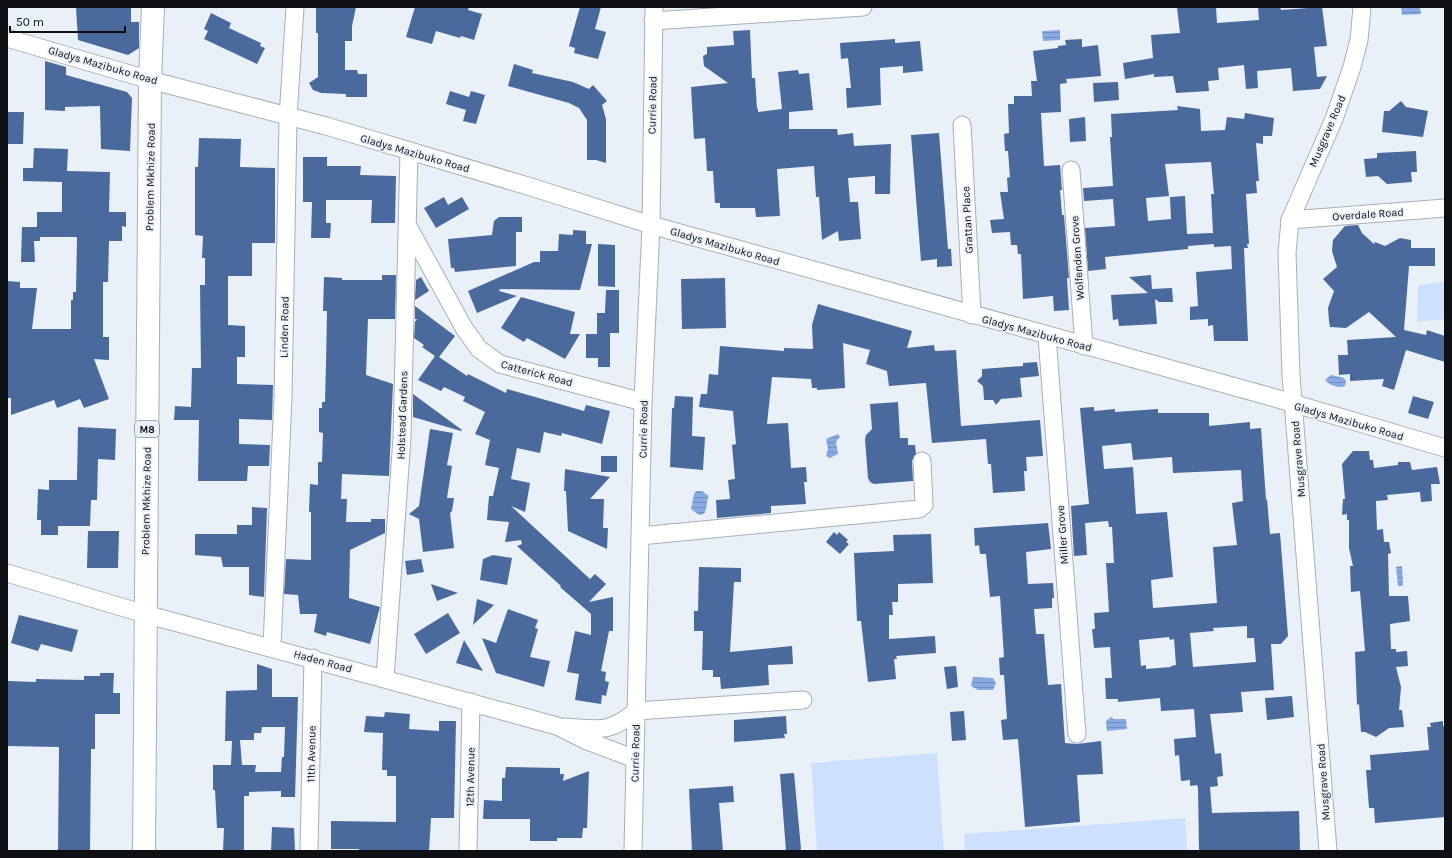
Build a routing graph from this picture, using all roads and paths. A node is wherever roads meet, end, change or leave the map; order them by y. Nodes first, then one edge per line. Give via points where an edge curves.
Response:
1 (153, 7) edge
2 (295, 7) edge
3 (863, 7) edge
4 (1362, 7) edge
5 (653, 14) edge
6 (7, 38) edge
7 (150, 80) junction
8 (288, 118) junction
9 (962, 125) dead end
10 (409, 151) junction
11 (1071, 170) dead end
12 (1445, 208) edge
13 (1290, 220) junction
14 (651, 225) junction
15 (408, 226) junction
16 (972, 315) junction
17 (1047, 336) junction
18 (1084, 346) junction
19 (643, 402) junction
20 (1294, 405) junction
21 (1445, 448) edge
22 (922, 462) dead end
23 (640, 536) junction
24 (7, 574) edge
25 (145, 614) junction
26 (272, 647) junction
27 (313, 658) junction
28 (385, 678) junction
29 (803, 700) dead end
30 (471, 702) junction
31 (636, 711) junction
32 (557, 726) junction
33 (1077, 734) dead end
34 (635, 759) junction
35 (144, 851) edge
36 (309, 851) edge
37 (468, 851) edge
38 (633, 851) edge
39 (1328, 851) edge

1 - 7 main road, Problem Mkhize Road / M8
2 - 8 street, Linden Road
3 - 5 street
4 - 13 street, Musgrave Road via 1359,40 1350,74 1334,119
5 - 14 street, Currie Road
6 - 7 street, Gladys Mazibuko Road
7 - 8 street, Gladys Mazibuko Road
7 - 25 main road, Problem Mkhize Road / M8
8 - 10 street, Gladys Mazibuko Road via 326,126
8 - 26 street, Linden Road via 283,397
9 - 16 street, Grattan Place
10 - 14 street, Gladys Mazibuko Road
10 - 15 street, Holstead Gardens
11 - 18 street, Wolfenden Grove
12 - 13 street, Overdale Road
13 - 20 street, Musgrave Road via 1287,253
14 - 16 street, Gladys Mazibuko Road
14 - 19 street, Currie Road
15 - 19 street, Catterick Road via 464,328 489,358 500,364
15 - 28 street, Holstead Gardens via 402,438
16 - 17 street, Gladys Mazibuko Road
17 - 18 street, Gladys Mazibuko Road
17 - 33 street, Miller Grove
18 - 20 street, Gladys Mazibuko Road
19 - 23 street, Currie Road
20 - 21 street, Gladys Mazibuko Road
20 - 39 street, Musgrave Road
22 - 23 street via 924,505 920,509
23 - 31 street, Currie Road
24 - 25 street, Haden Road
25 - 26 street, Haden Road
25 - 35 main road, Problem Mkhize Road / M8
26 - 27 street, Haden Road
27 - 28 street, Haden Road
27 - 36 street, 11th Avenue
28 - 30 street, Haden Road
29 - 31 street
30 - 32 street, Haden Road
30 - 37 street, 12th Avenue
31 - 32 street via 615,726 601,729
31 - 34 street, Currie Road
32 - 34 street, Haden Road
34 - 38 street, Currie Road

